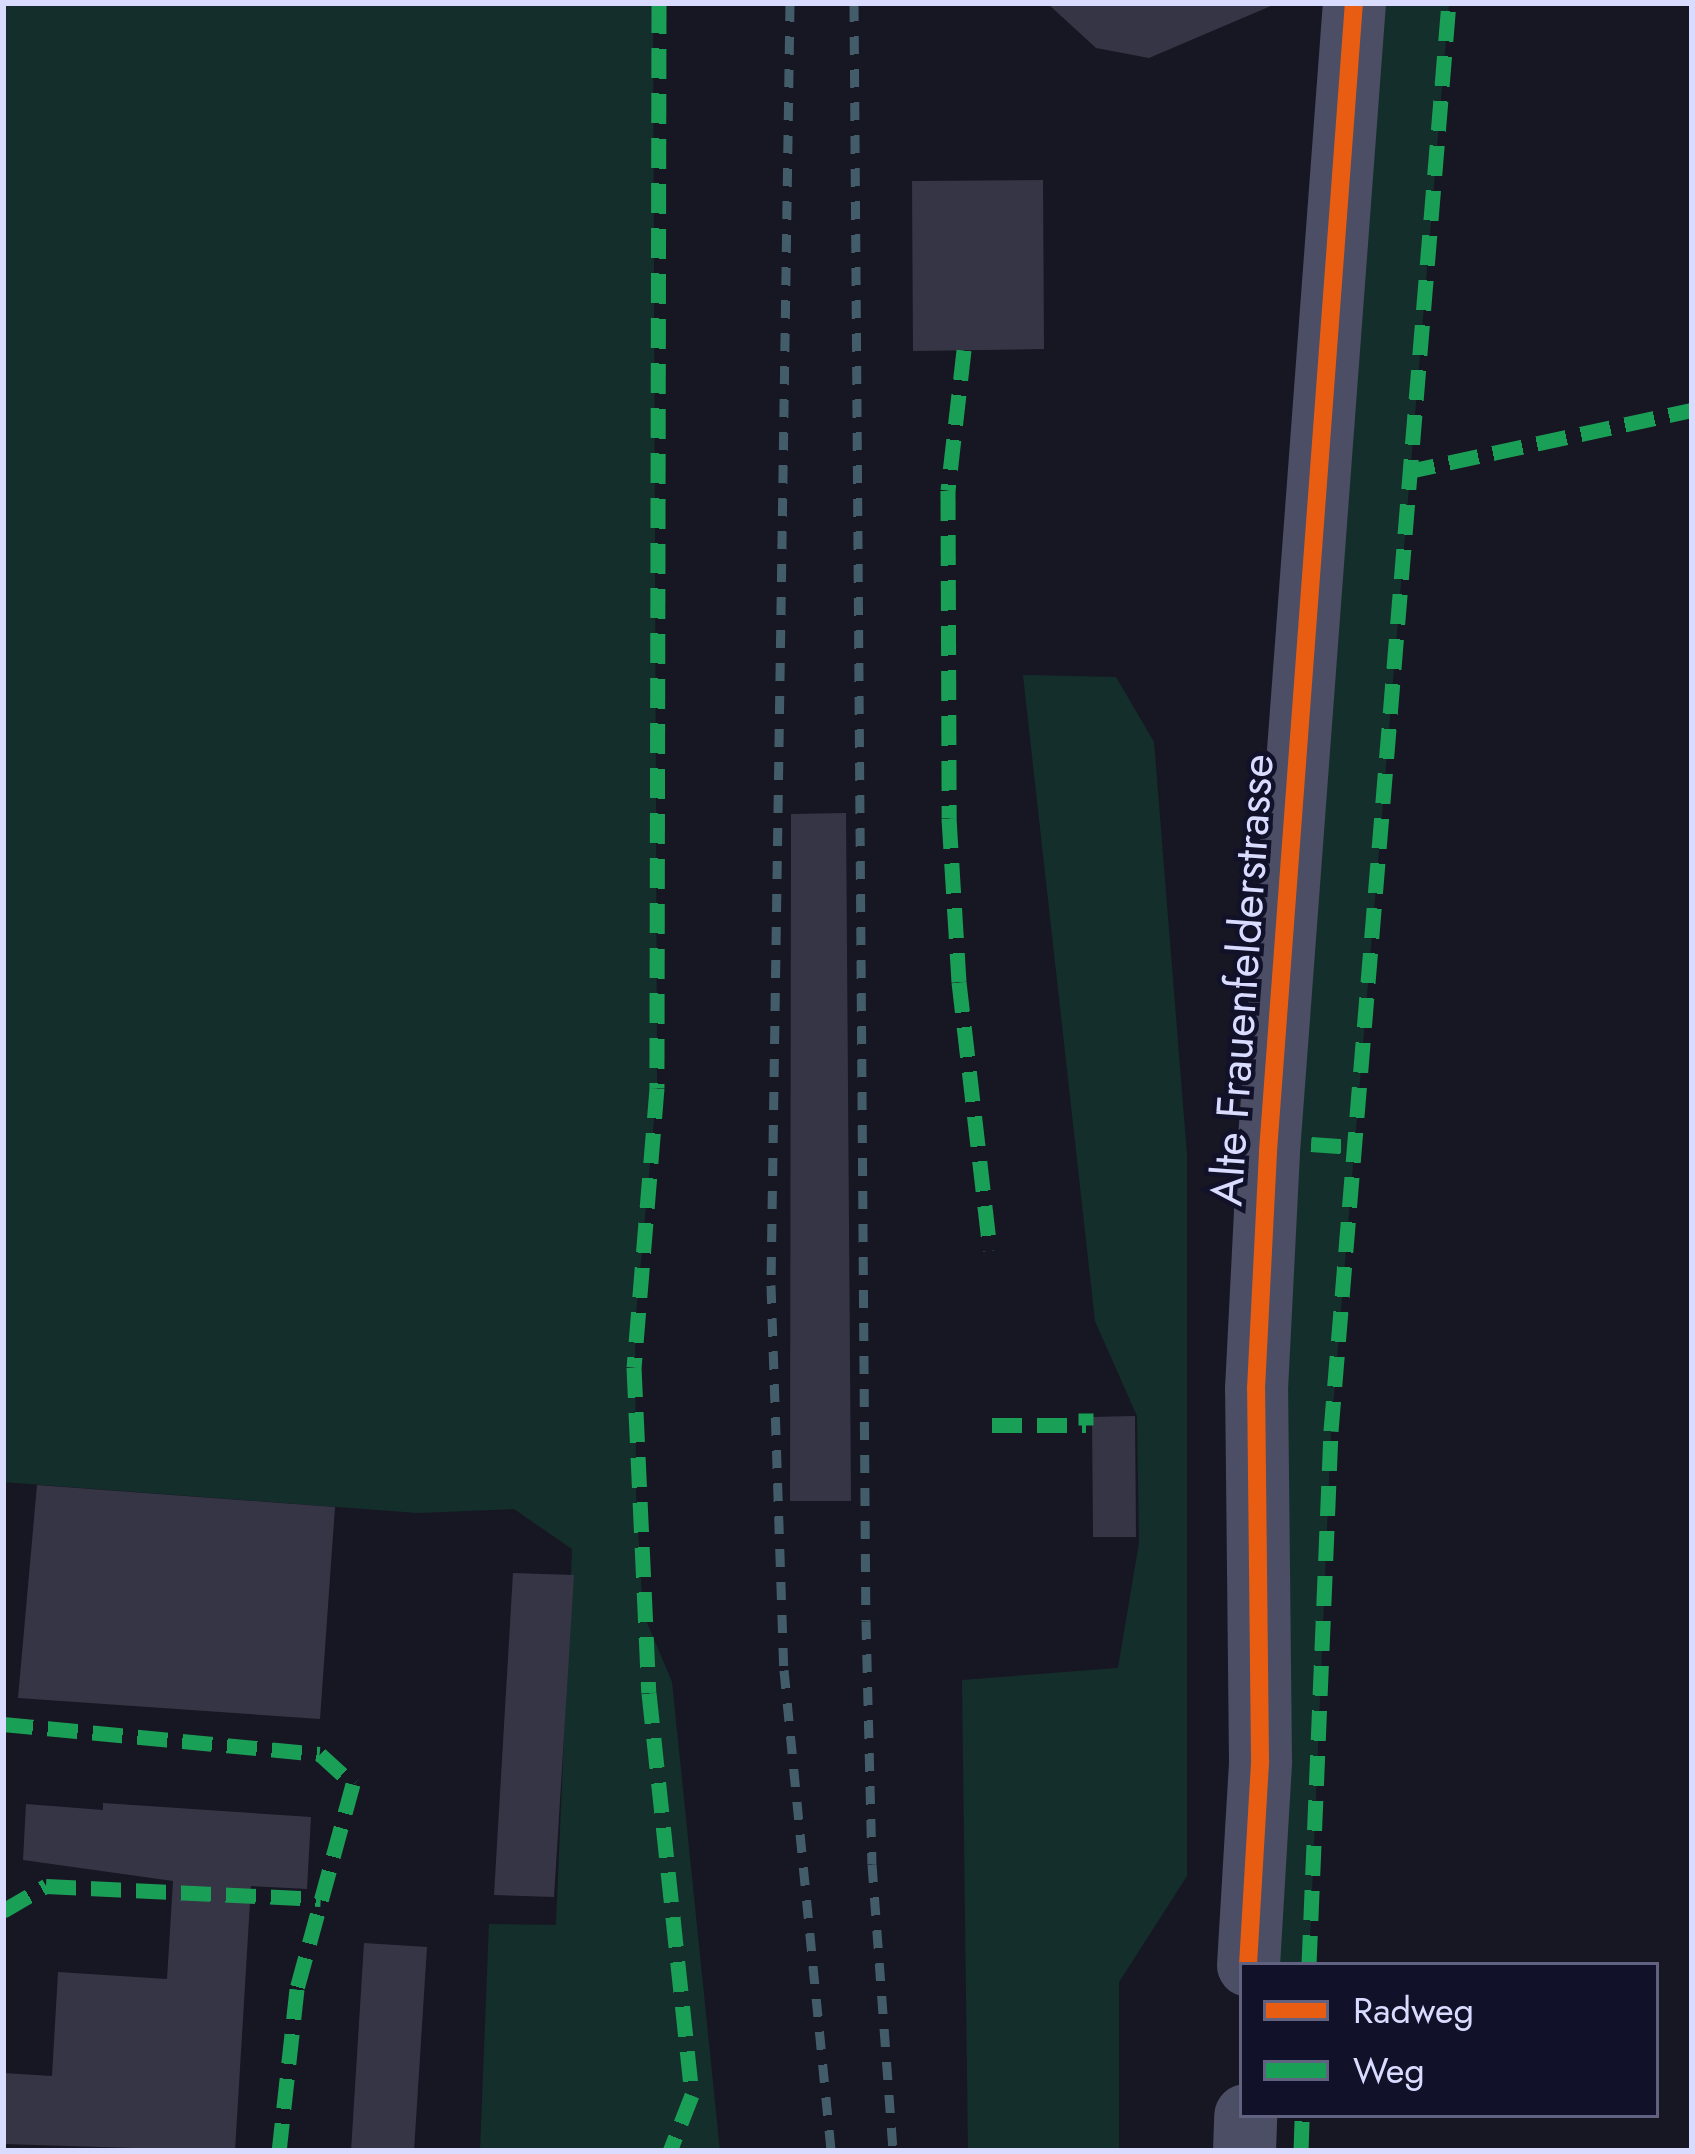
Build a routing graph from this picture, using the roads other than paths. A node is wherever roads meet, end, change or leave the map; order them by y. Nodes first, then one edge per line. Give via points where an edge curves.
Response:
1 (1354, 3) edge
2 (1248, 1962) edge
3 (1245, 2118) edge
4 (1244, 2151) edge

1 - 2 street, Alte Frauenfelderstrasse via 1268,1151 1256,1389 1260,1760
3 - 4 street

